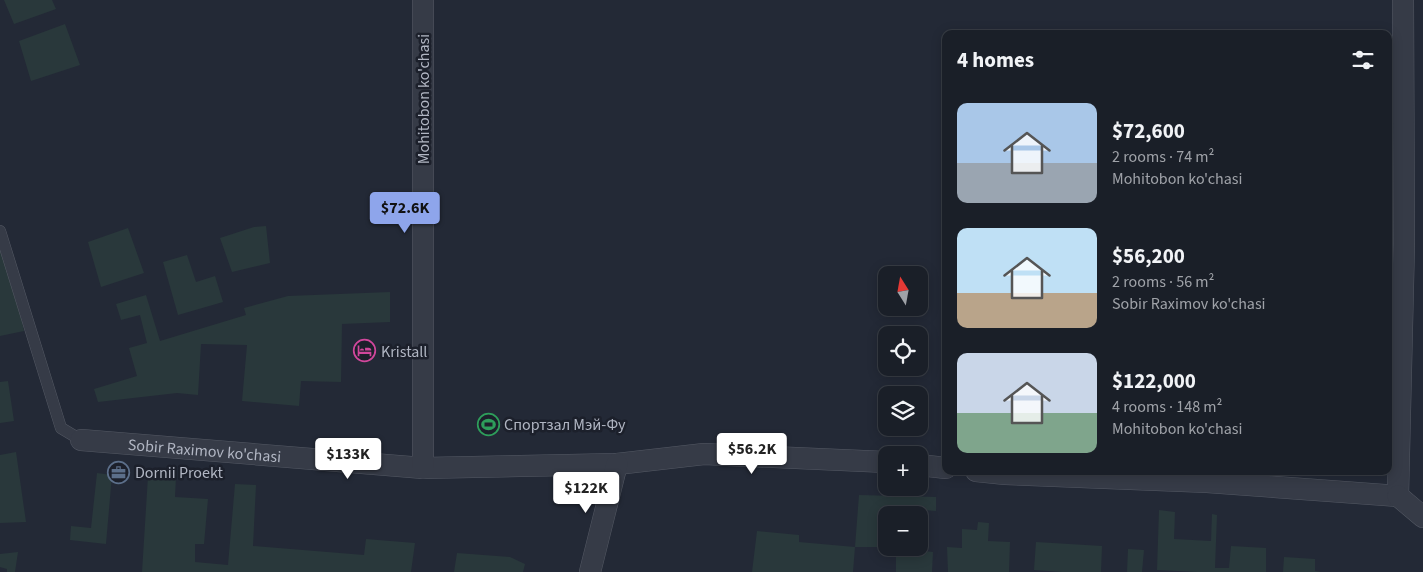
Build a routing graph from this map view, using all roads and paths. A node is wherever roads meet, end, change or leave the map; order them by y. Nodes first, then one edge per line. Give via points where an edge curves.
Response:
1 (424, 0) edge
2 (1403, 0) edge
3 (0, 231) edge
4 (81, 440) joint
5 (878, 462) edge
6 (617, 464) junction
7 (928, 466) edge
8 (423, 468) junction
9 (942, 468) edge
10 (1030, 475) edge
11 (1398, 496) junction
12 (1423, 517) edge
13 (590, 572) edge

1 - 8 street, Mohitobon ko'chasi
2 - 11 street via 1404,244
3 - 4 lane, Sobir Raximov ko'chasi via 61,428
4 - 8 street, Sobir Raximov ko'chasi
5 - 6 street, Sobir Raximov ko'chasi via 704,454
6 - 8 street, Sobir Raximov ko'chasi
6 - 13 street
7 - 9 street
10 - 11 street via 1208,482
11 - 12 street

